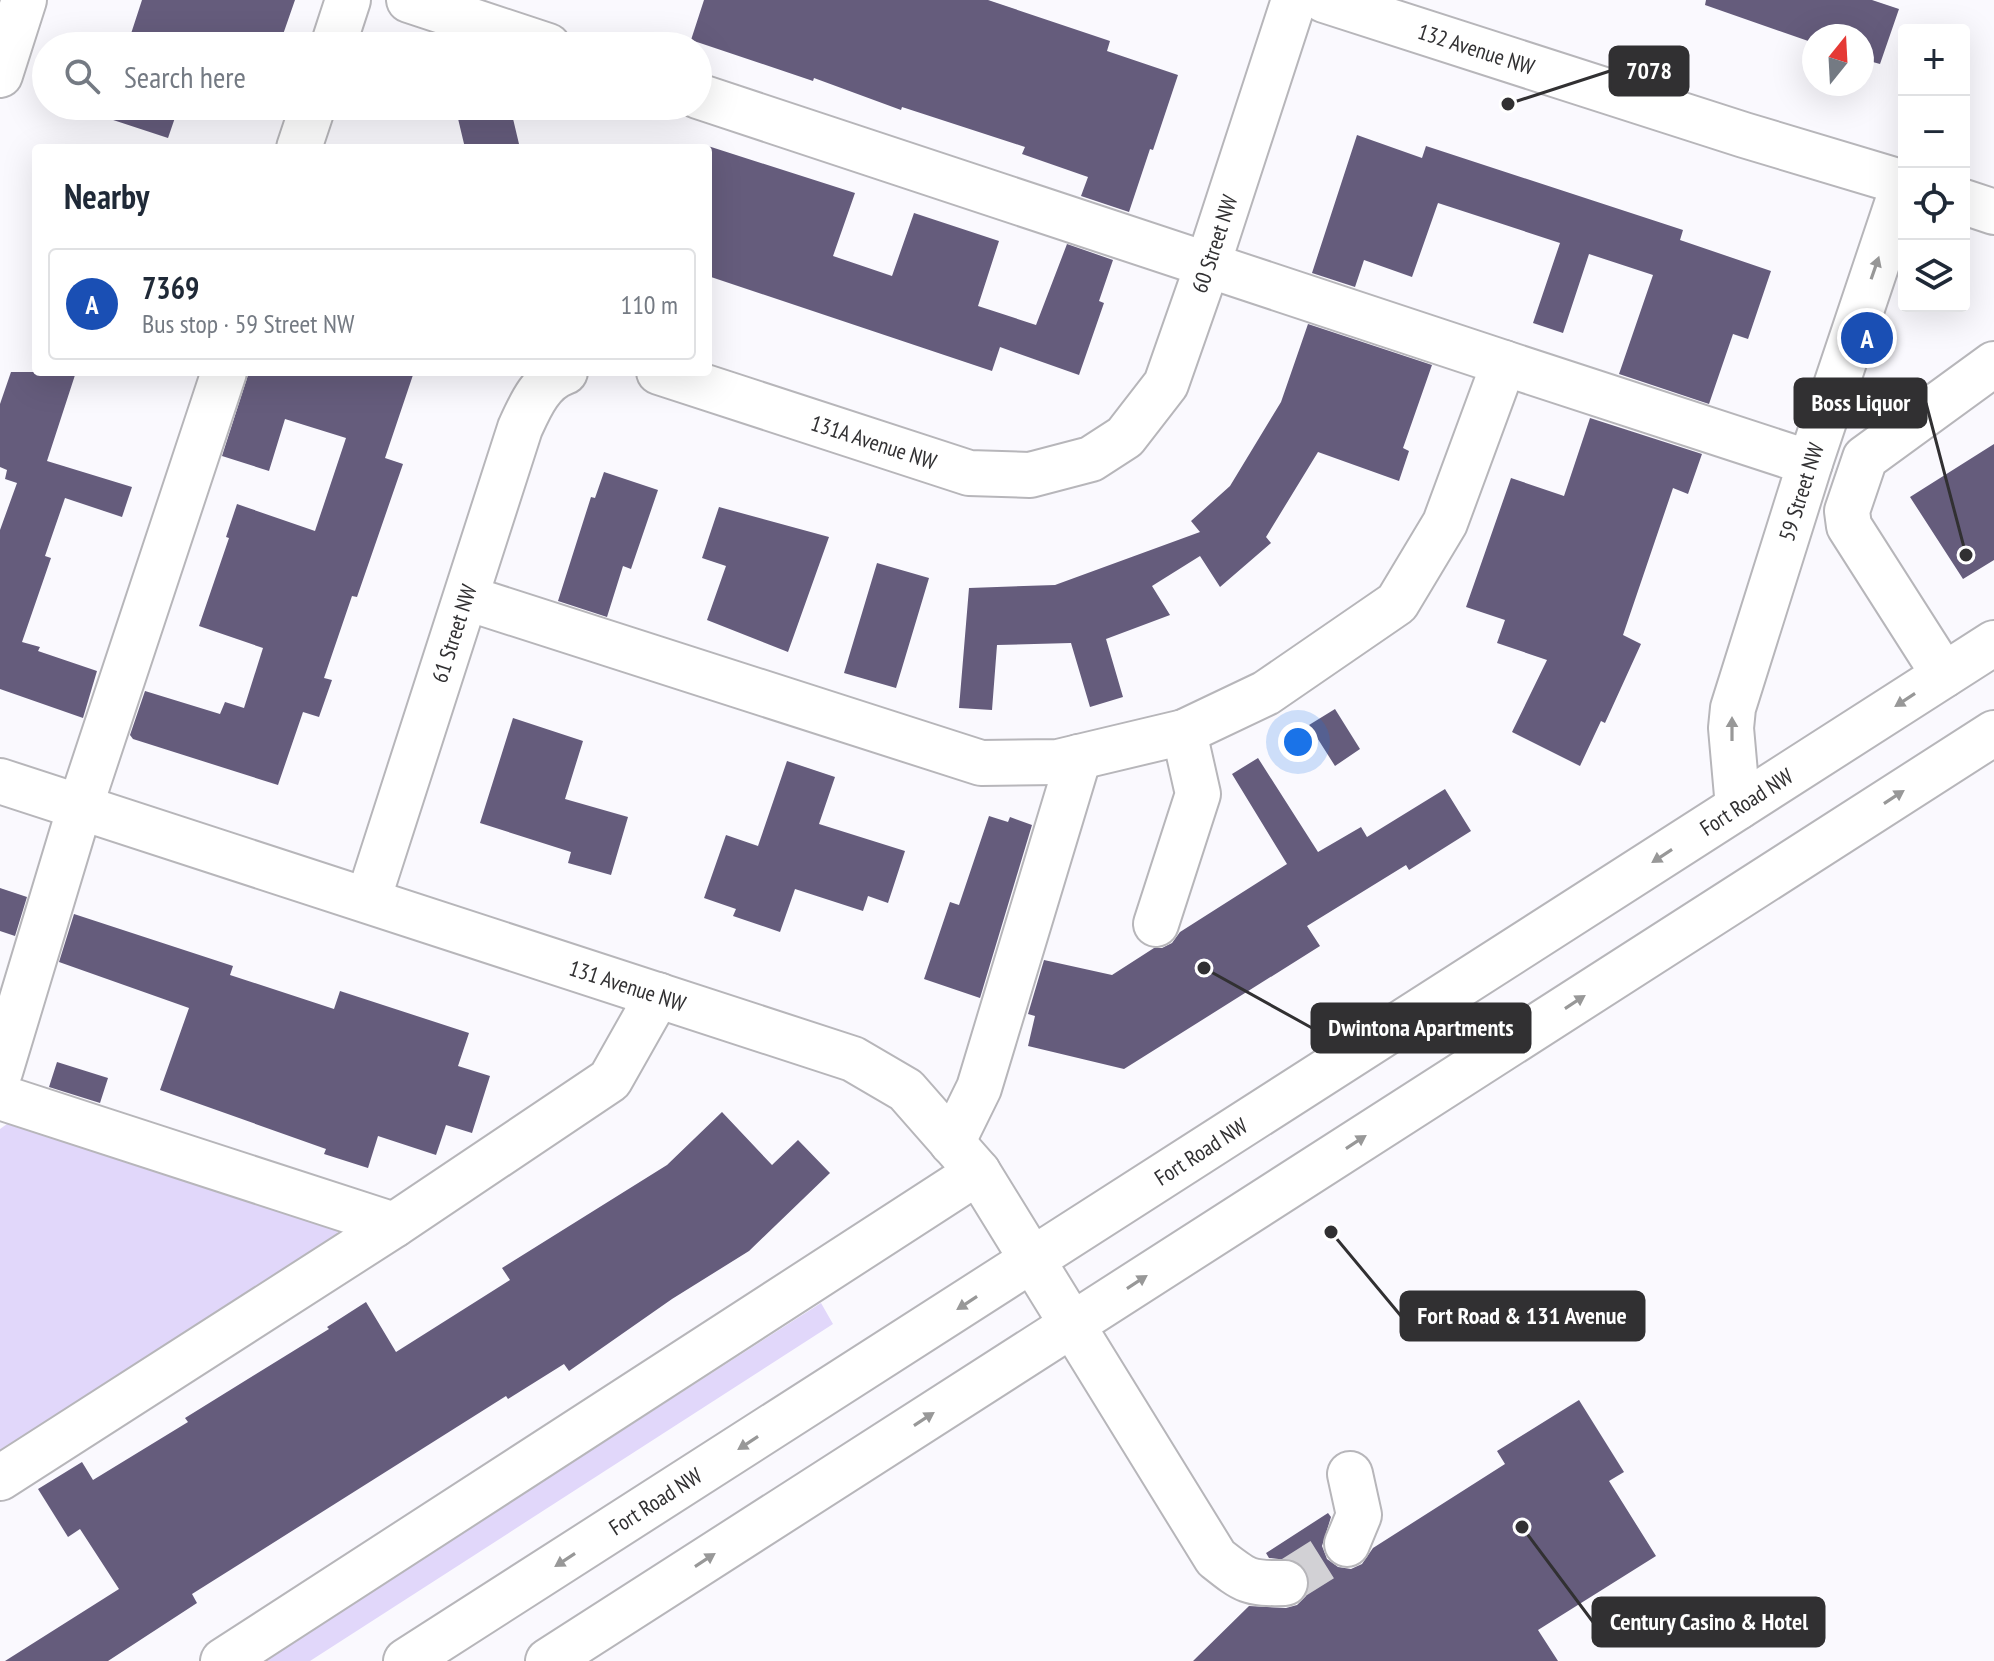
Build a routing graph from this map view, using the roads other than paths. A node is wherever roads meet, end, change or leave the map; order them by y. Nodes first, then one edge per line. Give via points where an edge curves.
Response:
1 (24, 0) edge
2 (348, 0) edge
3 (409, 0) edge
4 (1294, 0) edge
5 (1324, 0) edge
6 (338, 32) edge
7 (506, 32) edge
8 (0, 75) edge
9 (712, 101) edge
10 (308, 120) edge
11 (300, 144) edge
12 (1898, 181) edge
13 (1898, 201) edge
14 (1970, 204) edge
15 (1994, 212) edge
16 (1208, 264) junction
17 (1504, 363) junction
18 (1994, 364) edge
19 (223, 376) edge
20 (558, 376) edge
21 (671, 376) edge
22 (1091, 459) joint
23 (1810, 463) junction
24 (467, 598) junction
25 (1994, 643) edge
26 (1944, 675) junction
27 (1184, 732) junction
28 (1994, 733) edge
29 (1079, 757) junction
30 (0, 781) edge
31 (80, 807) junction
32 (1738, 807) junction
33 (368, 900) junction
34 (1156, 924) dead end
35 (658, 995) junction
36 (0, 1072) edge
37 (0, 1097) edge
38 (965, 1157) junction
39 (394, 1225) junction
40 (1033, 1261) junction
41 (1071, 1324) junction
42 (1350, 1474) dead end
43 (0, 1478) edge
44 (1347, 1544) tunnel mouth
45 (1285, 1583) tunnel mouth
46 (223, 1661) edge
47 (406, 1661) edge
48 (548, 1661) edge

1 - 8 street
2 - 6 street
3 - 7 street
4 - 16 street, 60 Street NW
5 - 12 street, 132 Avenue NW
9 - 16 street
10 - 11 street
23 -> 13 street, 59 Street NW
14 - 15 street
16 - 17 street
16 - 22 street, 60 Street NW via 1166,384 1125,437
17 - 23 street
17 - 27 street via 1445,523 1397,603 1266,693
18 - 26 street via 1865,458 1847,511 1849,526
19 - 31 street
20 - 24 street, 61 Street NW via 534,398 520,428
21 - 22 street, 131A Avenue NW via 969,473 1030,475
32 -> 23 street, 59 Street NW via 1733,708
24 - 29 street via 981,763
24 - 33 street, 61 Street NW
25 - 26 street, Fort Road NW
26 -> 32 street, Fort Road NW
27 - 29 street
27 - 34 street via 1198,794
41 -> 28 street
29 - 38 street via 979,1088
30 - 31 street, 131 Avenue NW
31 - 33 street, 131 Avenue NW
31 - 36 street
32 -> 40 street, Fort Road NW
33 - 35 street, 131 Avenue NW
35 - 38 street, 131 Avenue NW via 853,1059 906,1090
35 - 39 street via 610,1080
37 - 39 street
38 - 40 street, 131 Avenue NW
38 - 46 street
39 - 43 street
40 - 41 street, 131 Avenue NW
40 -> 47 street, Fort Road NW
41 - 45 street, 131 Avenue NW via 1216,1558 1255,1584
48 -> 41 street
42 - 44 street via 1359,1515

